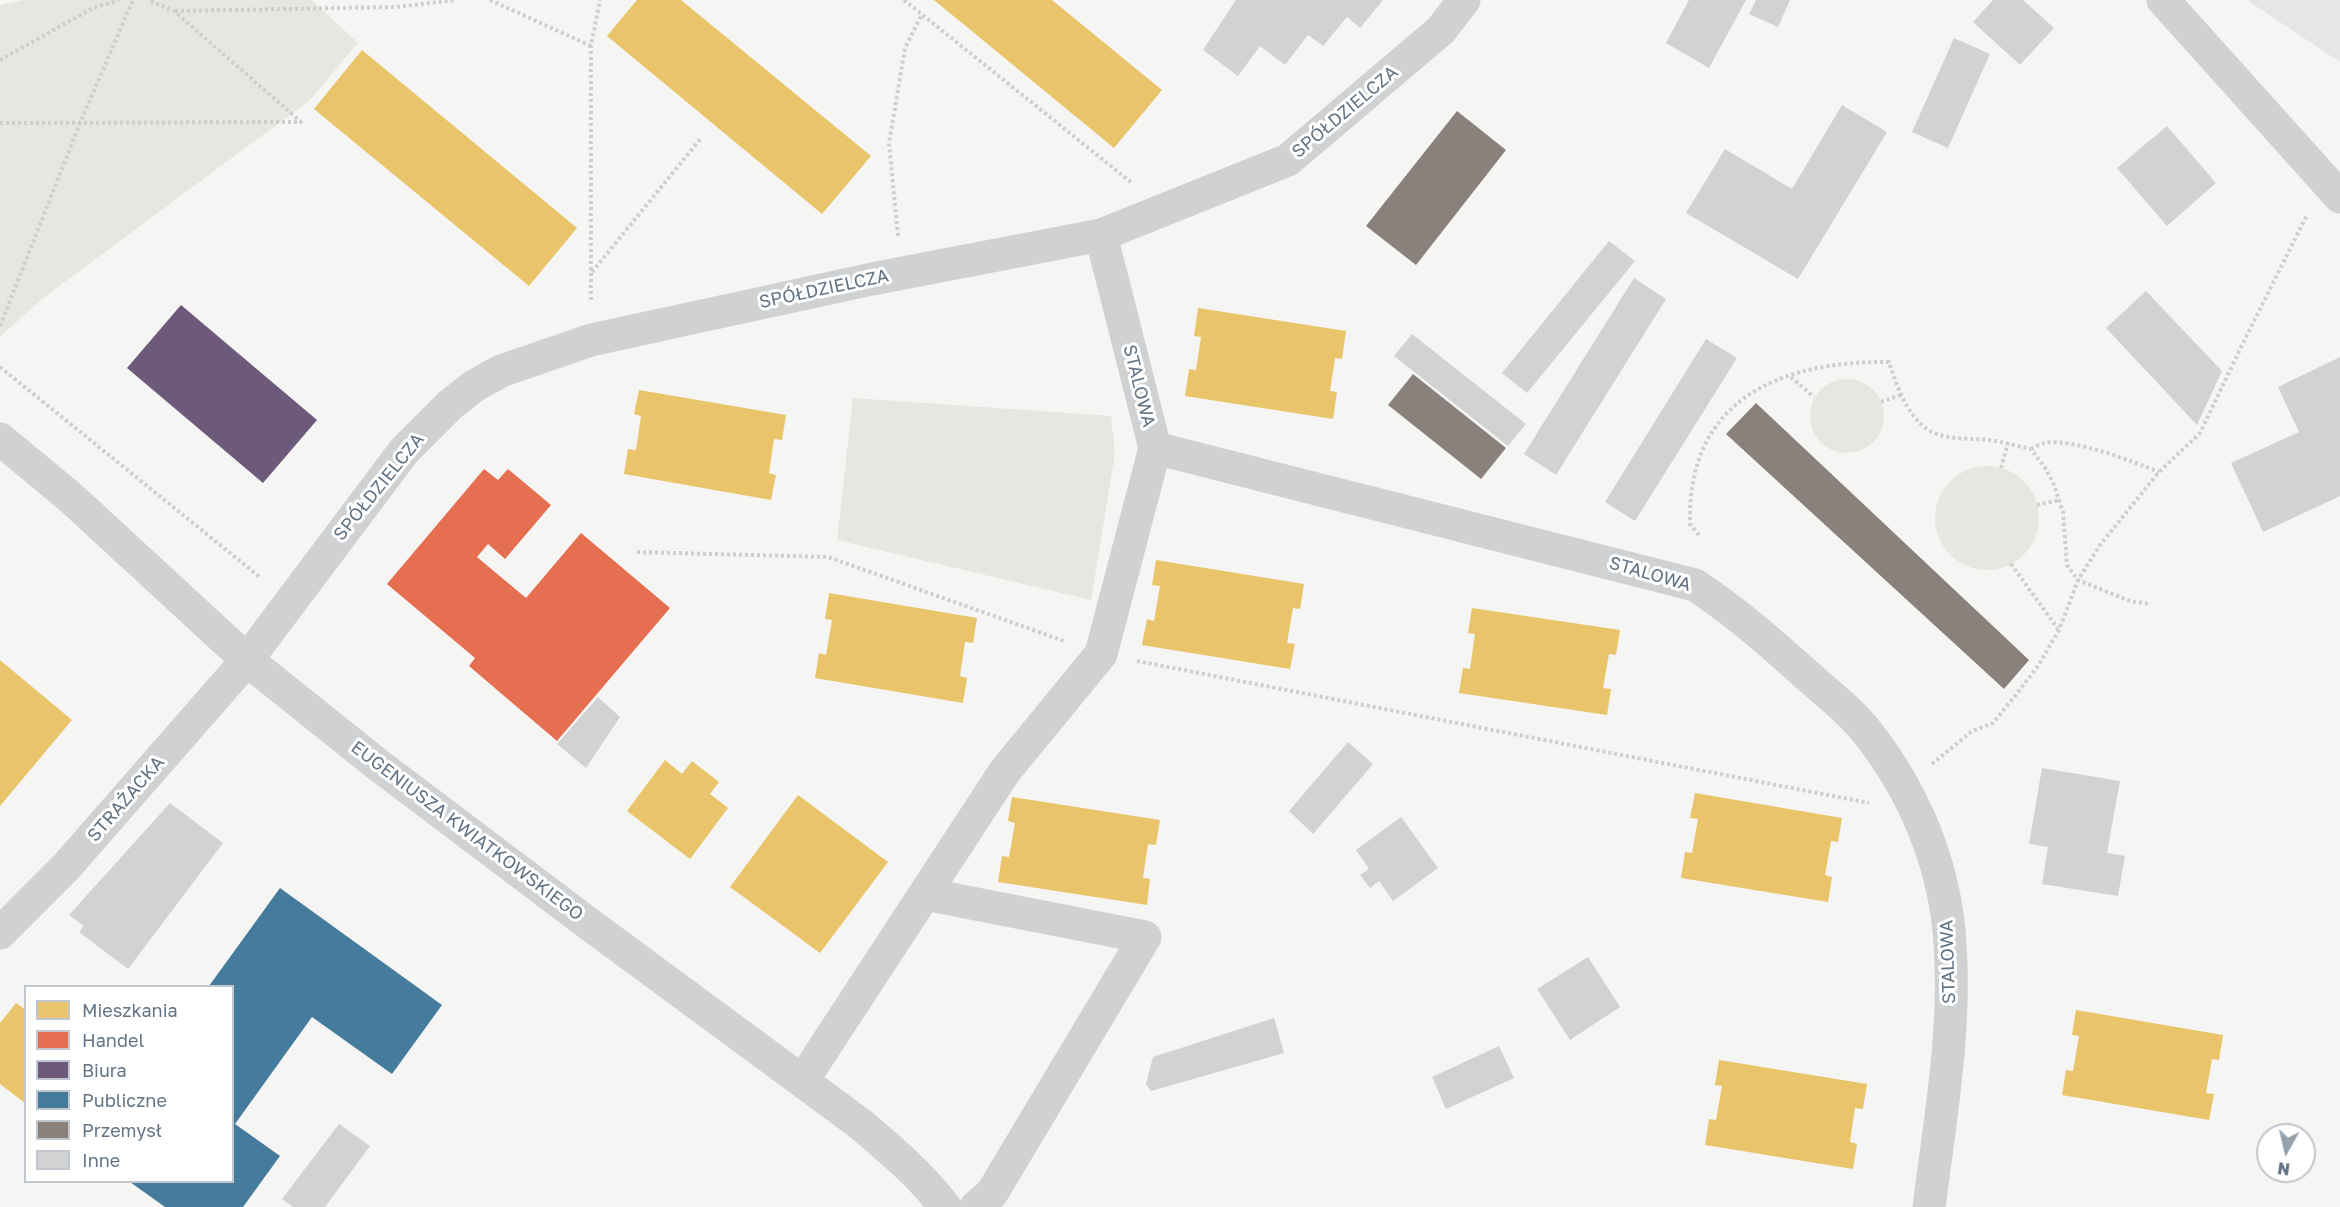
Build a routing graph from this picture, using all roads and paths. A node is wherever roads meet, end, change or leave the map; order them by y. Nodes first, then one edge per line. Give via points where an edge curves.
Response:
1 (119, 0) edge
2 (133, 0) edge
3 (148, 0) edge
4 (455, 0) edge
5 (490, 0) edge
6 (600, 0) edge
7 (904, 0) edge
8 (1464, 0) edge
9 (2163, 0) edge
10 (174, 11) junction
11 (922, 14) junction
12 (591, 46) junction
13 (0, 60) edge
14 (0, 123) edge
15 (80, 123) junction
16 (702, 137) dead end
17 (2333, 189) edge
18 (1165, 209) junction
19 (1101, 235) junction
20 (591, 273) junction
21 (901, 273) junction
22 (0, 326) edge
23 (591, 340) junction
24 (0, 367) edge
25 (1791, 377) junction
26 (1903, 394) junction
27 (1814, 397) dead end
28 (1881, 402) dead end
29 (0, 440) edge
30 (2008, 443) junction
31 (1155, 448) junction
32 (2031, 449) junction
33 (2001, 468) dead end
34 (2159, 472) junction
35 (2059, 500) junction
36 (2037, 505) dead end
37 (1699, 535) dead end
38 (637, 552) dead end
39 (2011, 564) dead end
40 (2078, 580) junction
41 (291, 600) junction
42 (2150, 604) dead end
43 (2059, 630) junction
44 (1101, 654) junction
45 (247, 660) junction
46 (1910, 798) junction
47 (925, 894) junction
48 (0, 933) edge
49 (803, 1080) junction
50 (945, 1207) edge
51 (976, 1207) edge
52 (1929, 1207) edge

1 - 13 path via 93,8
2 - 15 path
3 - 10 path
4 - 10 path via 396,7
5 - 12 path
6 - 12 path
7 - 11 path
8 - 18 street, SPÓŁDZIELCZA via 1441,30 1288,160
9 - 17 street
10 - 15 path via 301,122
11 - 18 path
11 - 21 path via 905,48 888,142
12 - 20 path
14 - 15 path
15 - 22 path
16 - 20 path
17 - 34 path via 2299,229 2200,433
18 - 19 street, SPÓŁDZIELCZA
19 - 21 street, SPÓŁDZIELCZA
19 - 31 street, STALOWA
20 - 23 path
21 - 23 street, SPÓŁDZIELCZA
23 - 41 street, SPÓŁDZIELCZA via 501,371 450,405 404,451
24 - 41 path
25 - 26 path via 1806,369 1838,364 1889,362
25 - 27 path
25 - 37 path via 1757,390 1734,405 1701,450 1689,502 1690,524
26 - 28 path
26 - 30 path via 1922,425 1938,435
29 - 45 street, EUGENIUSZA KWIATKOWSKIEGO via 70,497
30 - 32 path
30 - 33 path
31 - 44 street
31 - 46 street, STALOWA via 1695,585 1760,633 1866,730
32 - 34 path via 2044,443 2074,445
32 - 35 path via 2046,470
34 - 40 path via 2100,545
35 - 36 path
35 - 40 path via 2067,565
38 - 44 path via 828,557
39 - 43 path
40 - 42 path via 2130,601
40 - 43 path
41 - 45 street, SPÓŁDZIELCZA
43 - 46 path via 2038,666 1993,723 1972,731
44 - 46 path
44 - 47 street via 1005,771
45 - 48 street, STRAŻACKA via 66,867
45 - 49 street, EUGENIUSZA KWIATKOWSKIEGO via 377,764
46 - 52 street, STALOWA via 1943,887 1950,945 1949,1051
47 - 49 street
47 - 51 street via 1145,937 992,1193
49 - 50 street, EUGENIUSZA KWIATKOWSKIEGO via 902,1159

